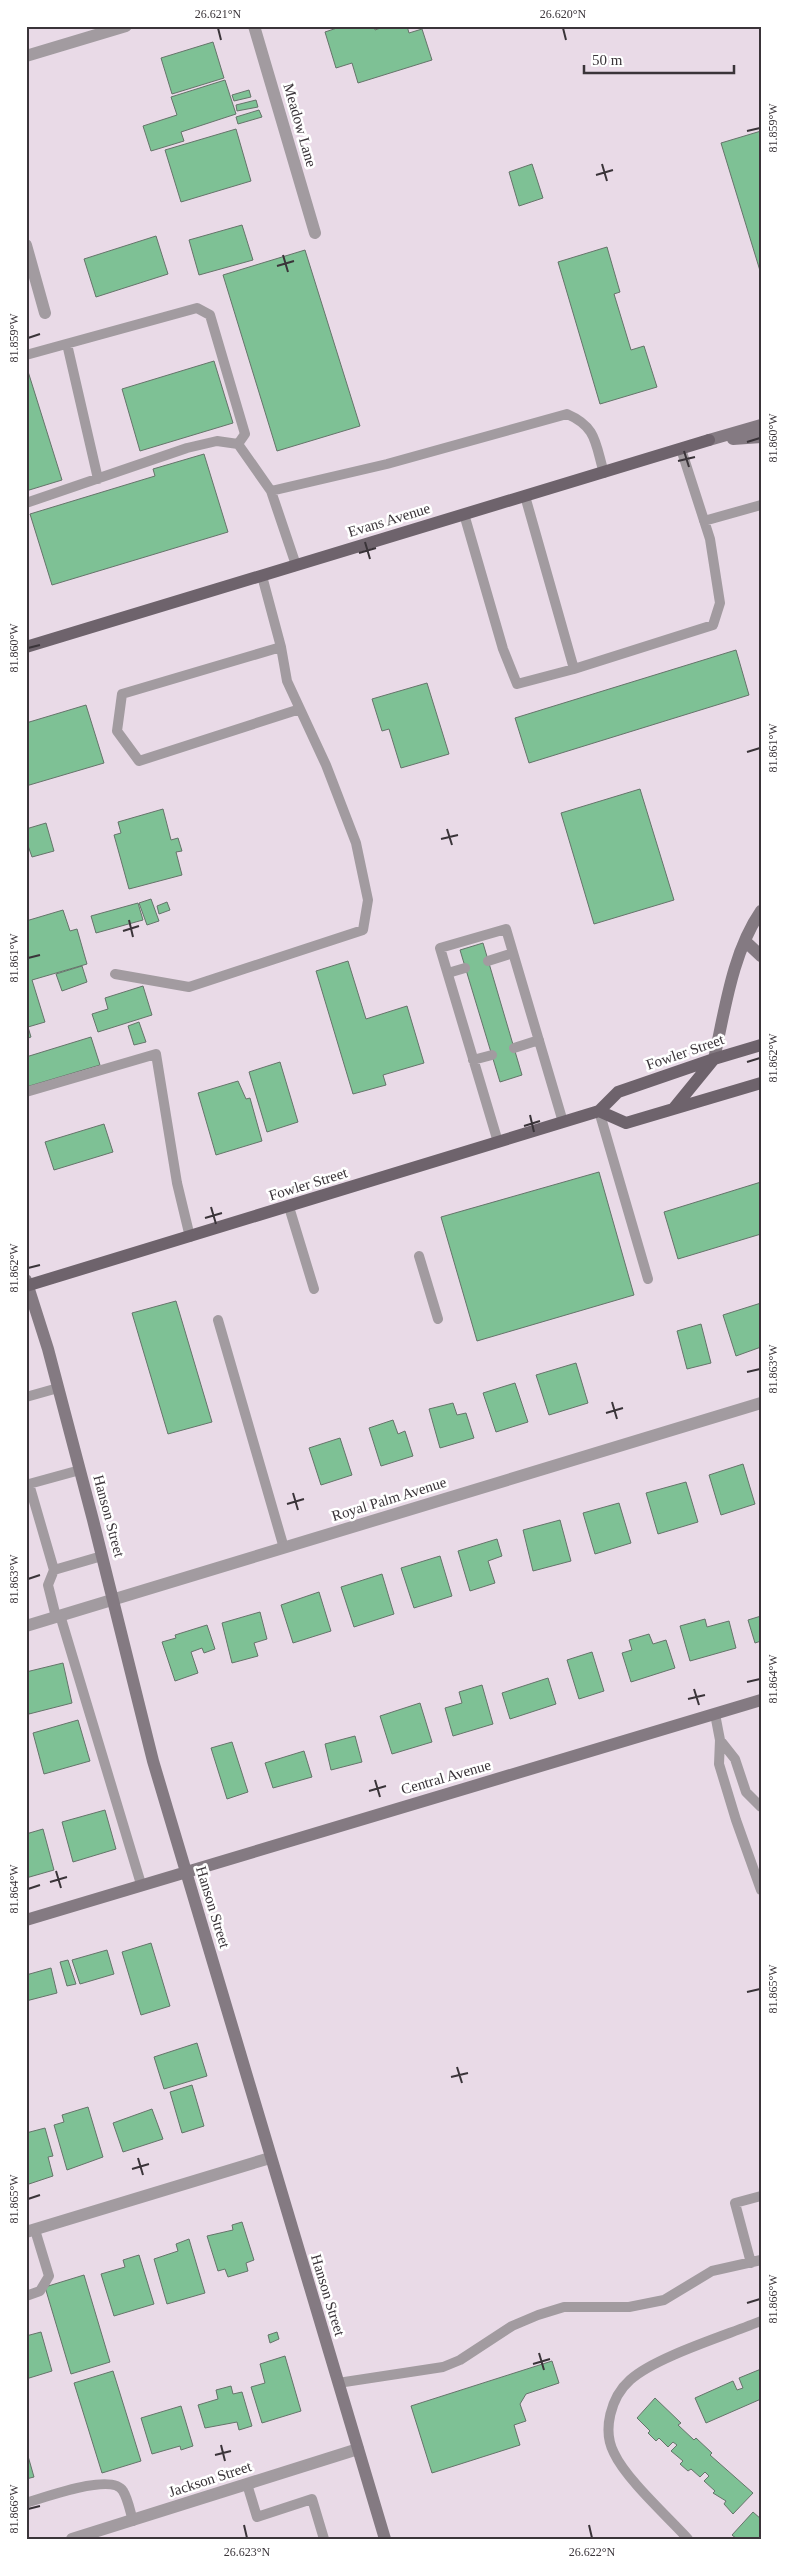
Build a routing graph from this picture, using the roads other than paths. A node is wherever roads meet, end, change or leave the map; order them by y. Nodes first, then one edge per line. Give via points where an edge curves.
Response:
1 (126, 26) edge
2 (254, 26) edge
3 (26, 56) edge
4 (315, 233) dead end
5 (26, 245) edge
6 (45, 312) dead end
7 (67, 344) junction
8 (26, 355) edge
9 (761, 425) edge
10 (761, 437) edge
11 (709, 440) junction
12 (238, 444) junction
13 (680, 449) junction
14 (604, 472) junction
15 (98, 479) junction
16 (271, 491) junction
17 (525, 496) junction
18 (26, 503) edge
19 (761, 505) edge
20 (464, 514) junction
21 (704, 521) junction
22 (296, 565) junction
23 (262, 576) junction
24 (26, 647) edge
25 (281, 647) junction
26 (574, 669) junction
27 (300, 709) junction
28 (761, 911) edge
29 (745, 941) junction
30 (513, 953) junction
31 (761, 956) edge
32 (488, 961) dead end
33 (466, 968) dead end
34 (448, 973) junction
35 (115, 974) dead end
36 (539, 1040) junction
37 (761, 1045) edge
38 (514, 1048) dead end
39 (492, 1055) dead end
40 (714, 1059) junction
41 (473, 1060) junction
42 (761, 1083) edge
43 (26, 1092) edge
44 (674, 1108) junction
45 (599, 1111) junction
46 (563, 1122) junction
47 (498, 1142) junction
48 (289, 1206) junction
49 (190, 1237) junction
50 (419, 1256) dead end
51 (648, 1279) dead end
52 (27, 1284) edge
53 (314, 1289) dead end
54 (438, 1319) dead end
55 (218, 1320) dead end
56 (58, 1388) junction
57 (26, 1397) edge
58 (761, 1403) edge
59 (80, 1470) junction
60 (284, 1548) junction
61 (102, 1556) junction
62 (54, 1570) junction
63 (113, 1599) junction
64 (58, 1616) junction
65 (26, 1626) edge
66 (761, 1700) edge
67 (716, 1714) junction
68 (720, 1740) junction
69 (761, 1806) edge
70 (185, 1871) junction
71 (141, 1884) junction
72 (761, 1890) edge
73 (26, 1920) edge
74 (270, 2158) junction
75 (761, 2196) edge
76 (30, 2231) edge
77 (756, 2262) edge
78 (26, 2296) edge
79 (761, 2321) edge
80 (338, 2383) junction
81 (358, 2449) junction
82 (247, 2484) junction
83 (26, 2503) edge
84 (133, 2520) junction
85 (72, 2539) edge
86 (324, 2539) edge
87 (385, 2539) edge
88 (688, 2539) edge

1 - 3 street
2 - 4 street, Meadow Lane
5 - 6 street
7 - 8 lane
7 - 12 lane via 197,308 210,315 245,434
7 - 15 lane
9 - 11 street, Evans Avenue
10 - 11 street
11 - 13 main road, Evans Avenue
12 - 15 lane via 217,441 187,448
12 - 16 lane
13 - 14 main road, Evans Avenue
13 - 21 lane
14 - 16 lane via 592,433 584,422 567,414 387,464
14 - 17 main road, Evans Avenue
15 - 18 lane
16 - 22 lane
17 - 20 main road, Evans Avenue
17 - 26 lane
19 - 21 lane
20 - 22 main road, Evans Avenue
20 - 26 lane via 503,649 518,684
21 - 26 lane via 720,603 713,626
22 - 23 main road, Evans Avenue
23 - 24 main road, Evans Avenue
23 - 25 lane
25 - 27 lane via 287,681
25 - 27 lane via 122,694 117,731 139,761
27 - 35 lane via 356,842 368,900 363,930 189,987
28 - 29 street
29 - 31 street
29 - 40 street via 727,997
30 - 32 lane
30 - 34 lane via 506,929 440,948
30 - 36 lane
33 - 34 lane
34 - 41 lane
36 - 38 lane
36 - 46 lane
37 - 40 main road, Fowler Street
39 - 41 lane
40 - 44 main road
40 - 45 main road, Fowler Street via 618,1092
41 - 47 lane
42 - 44 main road
43 - 49 lane via 156,1054 176,1182
44 - 45 main road via 626,1122
45 - 46 main road, Fowler Street
45 - 51 lane
46 - 47 main road, Fowler Street
47 - 48 main road, Fowler Street
48 - 49 main road, Fowler Street
48 - 53 lane
49 - 52 main road, Fowler Street
50 - 54 lane
52 - 56 street, Hanson Street
55 - 60 lane
56 - 57 lane
56 - 59 street, Hanson Street
58 - 60 street, Royal Palm Avenue
59 - 61 street, Hanson Street
59 - 62 lane via 29,1484
60 - 63 street, Royal Palm Avenue
61 - 62 lane
61 - 63 street, Hanson Street
62 - 64 lane via 48,1584
63 - 64 street, Royal Palm Avenue
63 - 70 street, Hanson Street via 153,1761
64 - 65 street, Royal Palm Avenue
64 - 71 lane
66 - 67 street, Central Avenue
67 - 68 lane
67 - 70 street, Central Avenue
68 - 69 lane via 736,1759 746,1792
68 - 72 lane via 719,1764
70 - 71 street, Central Avenue
70 - 74 street, Hanson Street
71 - 73 street, Central Avenue
74 - 76 street
74 - 80 street, Hanson Street
75 - 77 lane via 735,2203
76 - 78 lane via 49,2276 40,2291
77 - 80 lane via 712,2271 664,2300 629,2307 564,2307 538,2315 512,2326 460,2360 442,2366
79 - 88 lane via 660,2361 637,2374 623,2387 611,2410 608,2437 613,2452
80 - 81 street, Hanson Street
81 - 82 street, Jackson Street
81 - 87 street, Hanson Street
82 - 84 street, Jackson Street
82 - 86 lane via 257,2517 312,2500
83 - 84 lane via 92,2484 117,2485 123,2490
84 - 85 street, Jackson Street

